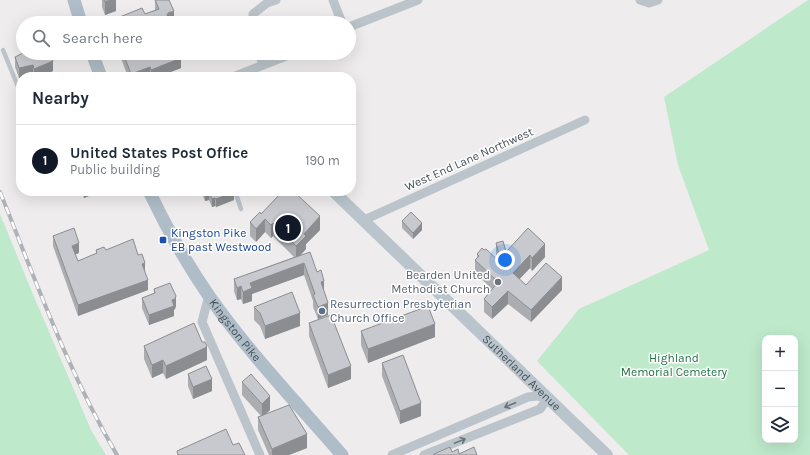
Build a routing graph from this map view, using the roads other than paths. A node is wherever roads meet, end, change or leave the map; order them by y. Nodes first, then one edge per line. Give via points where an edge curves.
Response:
1 (74, 0) edge
2 (276, 0) edge
3 (333, 0) edge
4 (418, 0) edge
5 (640, 0) edge
6 (658, 0) edge
7 (79, 16) edge
8 (253, 16) edge
9 (339, 16) edge
10 (356, 24) edge
11 (3, 50) dead end
12 (95, 60) edge
13 (262, 60) edge
14 (276, 60) edge
15 (263, 65) junction
16 (99, 72) edge
17 (246, 72) edge
18 (16, 82) edge
19 (585, 120) dead end
20 (152, 196) edge
21 (237, 196) edge
22 (338, 196) edge
23 (241, 209) dead end
24 (364, 220) junction
25 (209, 295) junction
26 (548, 398) junction
27 (260, 455) edge
28 (342, 455) edge
29 (392, 455) edge
30 (424, 455) edge
31 (607, 455) edge

1 - 7 main road
2 - 8 street via 267,2
3 - 9 street
4 - 10 street
5 - 6 street via 649,3
11 - 18 lane
12 - 16 main road
13 - 15 street
14 - 15 street
15 - 17 street
19 - 24 street, West End Lane Northwest
20 - 25 main road, Kingston Pike
21 - 23 lane
22 - 24 street, Sutherland Avenue
24 - 26 street, Sutherland Avenue
25 - 27 street via 202,322
25 - 28 main road, Kingston Pike via 255,355
26 -> 29 street via 528,397
30 -> 26 street via 540,409
26 - 31 street, Sutherland Avenue

